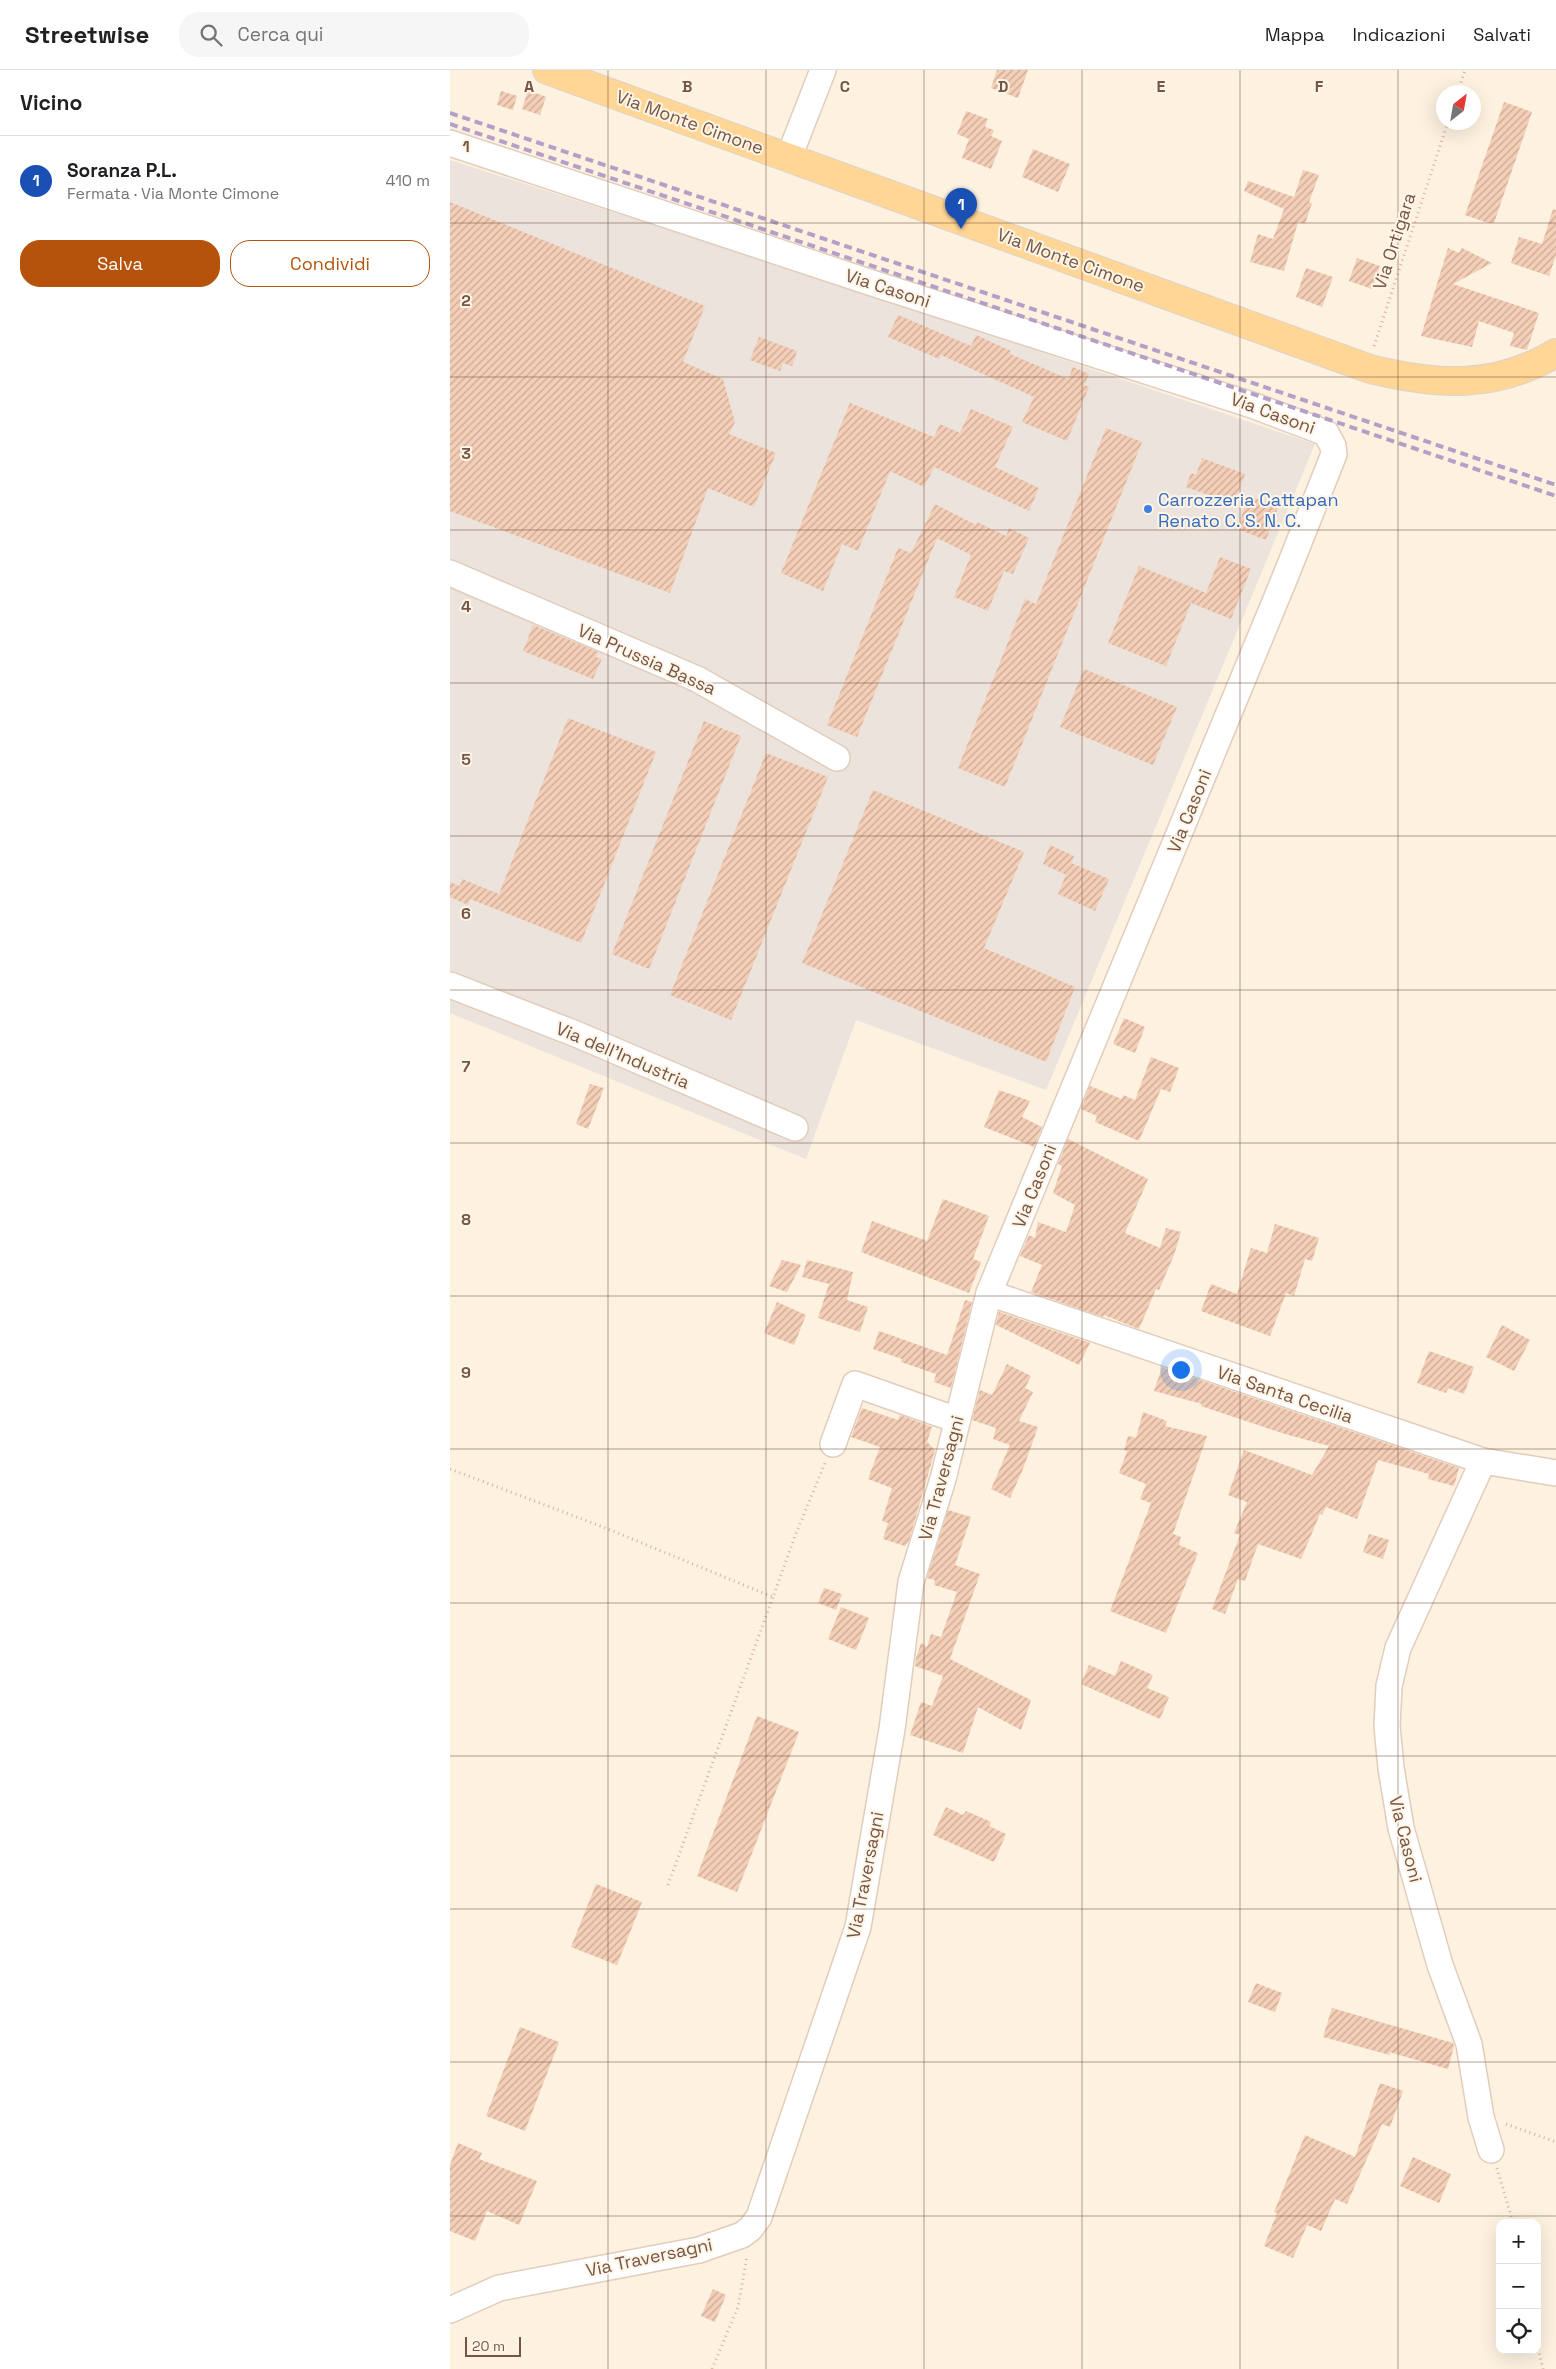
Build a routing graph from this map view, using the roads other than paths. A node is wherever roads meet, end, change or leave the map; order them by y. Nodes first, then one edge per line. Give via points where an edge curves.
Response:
1 (547, 70) edge
2 (823, 70) edge
3 (450, 143) edge
4 (789, 158) junction
5 (1556, 353) edge
6 (450, 573) edge
7 (837, 758) dead end
8 (450, 985) edge
9 (795, 1128) dead end
10 (989, 1293) junction
11 (958, 1420) junction
12 (833, 1444) road end
13 (1483, 1461) junction
14 (1556, 1472) edge
15 (1490, 2150) road end
16 (450, 2310) edge

1 - 4 main road, Via Monte Cimone
2 - 4 street
3 - 10 street, Via Casoni via 1252,405 1319,429 1326,433 1333,446 1334,454 1286,575
4 - 5 main road, Via Monte Cimone via 1370,369 1413,379 1456,383 1501,376
6 - 7 street, Via Prussia Bassa via 697,679
8 - 9 street, Via dell'Industria via 576,1034
10 - 11 street, Via Traversagni
10 - 13 street, Via Santa Cecilia
11 - 12 street via 855,1384
11 - 16 street, Via Traversagni via 911,1582 892,1729 858,1927 759,2218 750,2229 699,2250 499,2288
13 - 14 street, Via Santa Cecilia
13 - 15 street, Via Casoni via 1398,1648 1391,1674 1387,1714 1391,1768 1401,1828 1440,1965 1469,2044

